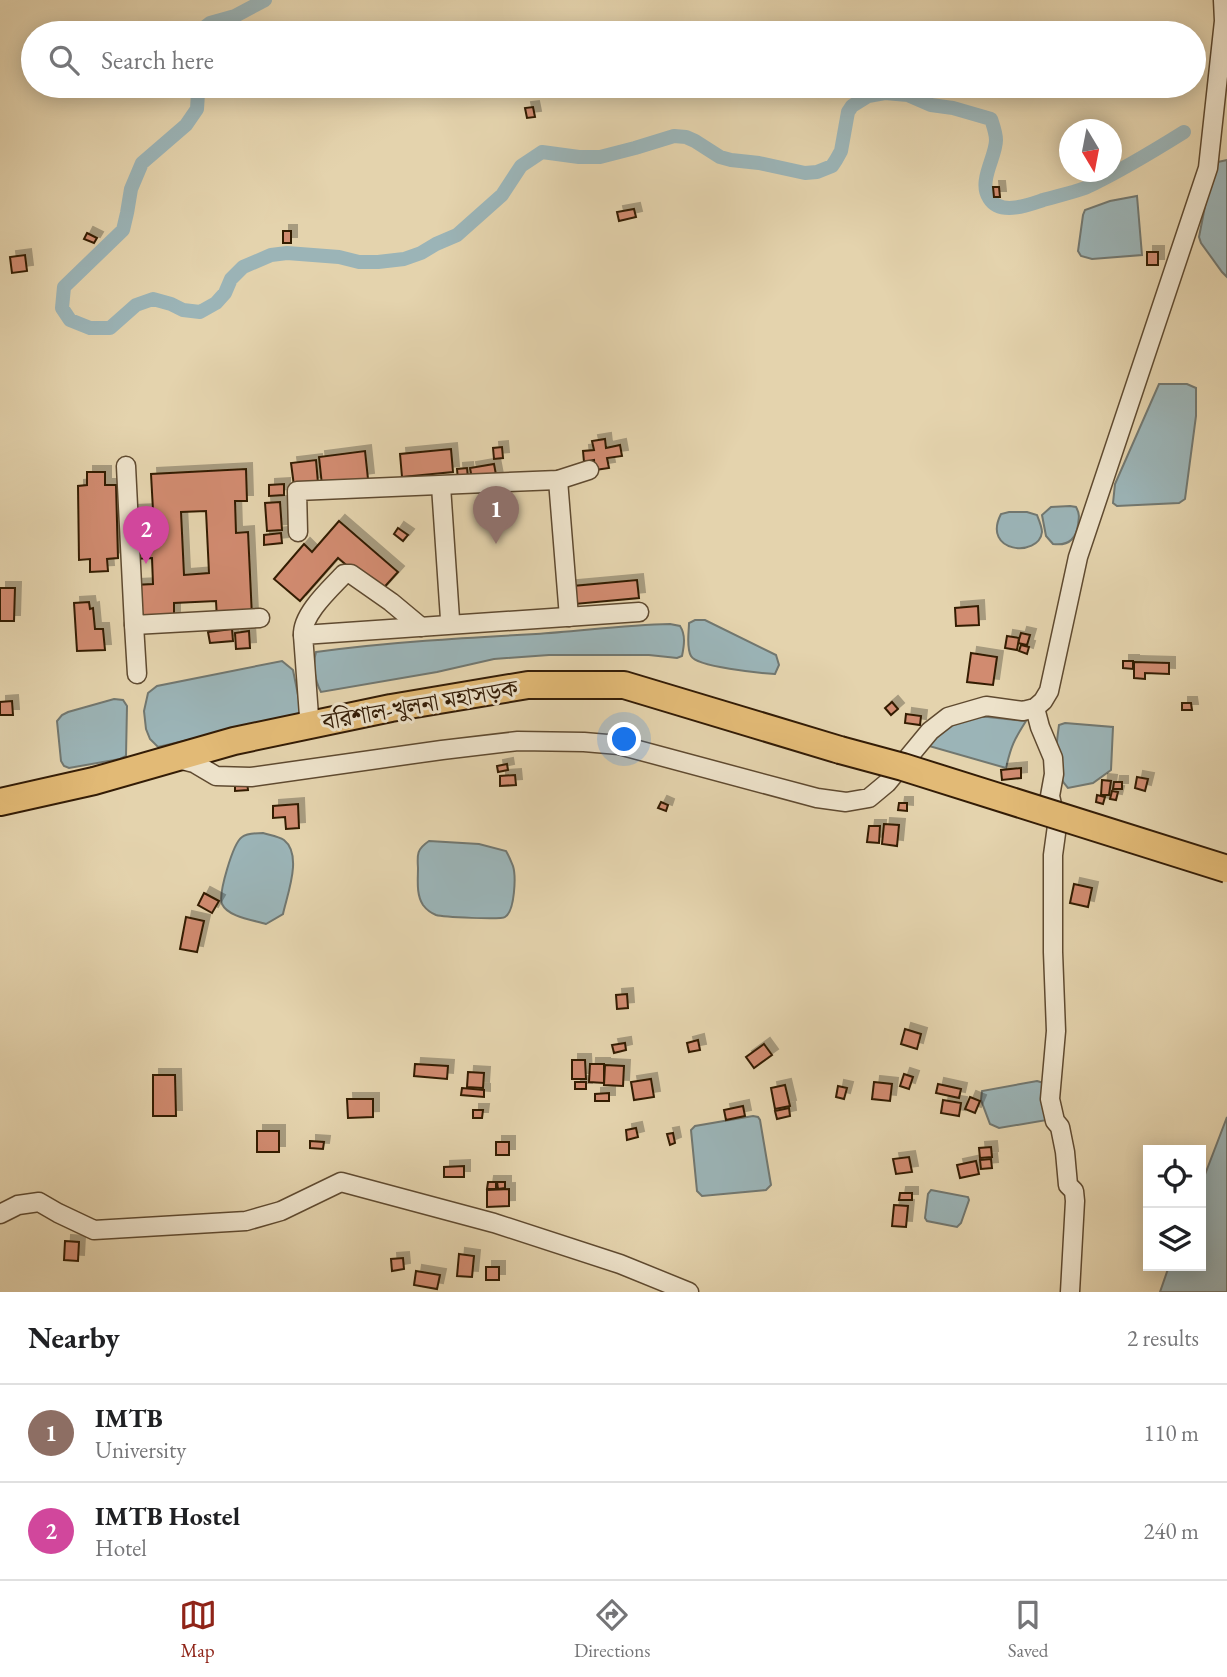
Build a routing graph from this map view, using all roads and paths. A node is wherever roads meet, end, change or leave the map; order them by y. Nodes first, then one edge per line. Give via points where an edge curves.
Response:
1 (1223, 0) edge
2 (126, 466) dead end
3 (589, 470) dead end
4 (558, 480) junction
5 (441, 486) junction
6 (298, 532) dead end
7 (639, 612) dead end
8 (569, 617) junction
9 (260, 618) dead end
10 (450, 619) dead end
11 (134, 625) junction
12 (421, 627) junction
13 (303, 635) junction
14 (137, 674) dead end
15 (1035, 708) junction
16 (309, 716) dead end
17 (174, 758) junction
18 (0, 802) edge
19 (1227, 869) edge
20 (0, 1214) edge
21 (689, 1292) edge
22 (1070, 1292) edge

1 - 15 street via 1208,169 1078,557 1049,691
2 - 11 street
3 - 4 street
4 - 5 street
4 - 8 street
5 - 6 street via 297,491
5 - 10 street
7 - 8 street
8 - 12 street
9 - 11 street
11 - 14 street
12 - 13 street
12 - 13 street via 351,573 344,573 307,617
13 - 16 street
15 - 17 street via 986,706 948,717 869,798 846,802 620,746 584,743 518,741 251,777 216,776
15 - 22 street via 1054,774 1049,796 1057,826 1052,855 1056,1031 1051,1099 1075,1201
17 - 18 highway, বরিশাল-খুলনা মহাসড়ক via 94,782
17 - 19 highway, বরিশাল-খুলনা মহাসড়ক, bridge via 391,708 528,685 624,685
20 - 21 street via 39,1202 94,1230 246,1221 281,1211 341,1182 494,1223

